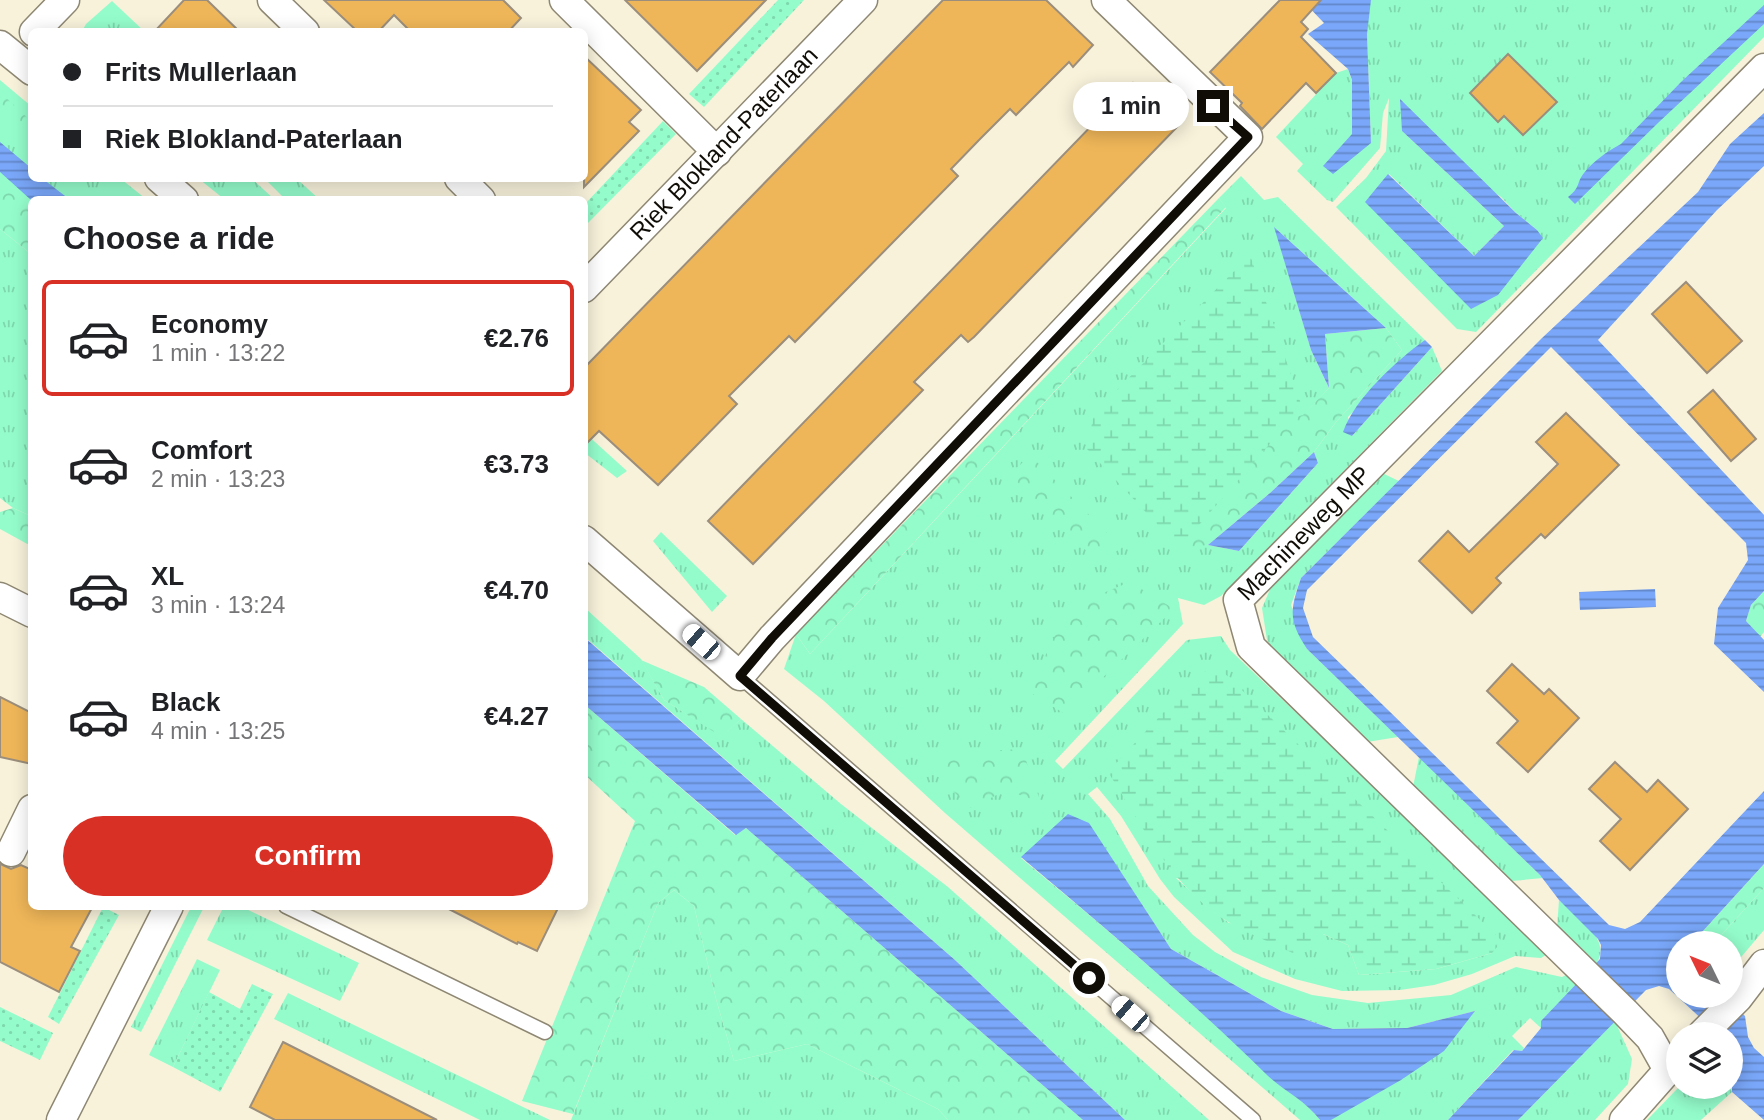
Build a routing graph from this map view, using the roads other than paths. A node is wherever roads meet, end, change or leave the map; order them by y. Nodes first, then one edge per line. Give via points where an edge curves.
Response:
1 (65, 0) edge
2 (272, 0) edge
3 (564, 0) edge
4 (863, 0) edge
5 (1107, 0) edge
6 (38, 28) edge
7 (301, 28) edge
8 (28, 39) edge
9 (14, 57) edge
10 (1764, 68) edge
11 (717, 152) junction
12 (164, 182) edge
13 (463, 182) edge
14 (179, 196) edge
15 (477, 196) edge
16 (588, 284) edge
17 (588, 543) edge
18 (0, 597) edge
19 (28, 611) edge
20 (740, 676) junction
21 (28, 817) edge
22 (11, 852) dead end
23 (167, 910) edge
24 (294, 910) edge
25 (1764, 964) edge
26 (1714, 1022) edge
27 (545, 1032) dead end
28 (1666, 1057) edge
29 (1666, 1073) edge
30 (61, 1120) edge
31 (1253, 1120) edge
32 (1624, 1120) edge

1 - 6 street
2 - 7 street
3 - 11 street
4 - 11 street, Riek Blokland-Paterlaan
5 - 20 street via 1248,137
8 - 9 street
10 - 28 street, Machineweg MP via 1238,600 1251,647 1587,973
11 - 16 street, Riek Blokland-Paterlaan
12 - 14 street
13 - 15 street
17 - 20 street
18 - 19 street
20 - 31 lane
21 - 22 street
23 - 30 street
24 - 27 lane
25 - 26 street
29 - 32 street

